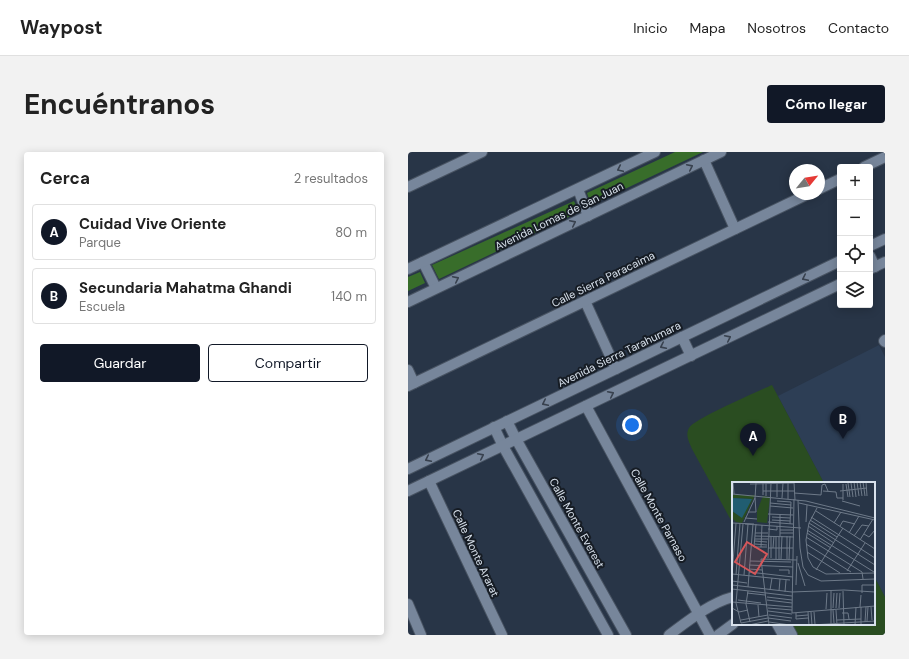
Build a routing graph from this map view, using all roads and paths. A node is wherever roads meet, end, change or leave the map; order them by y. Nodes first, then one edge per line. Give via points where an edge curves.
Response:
1 (482, 152) edge
2 (655, 152) edge
3 (721, 152) edge
4 (885, 157) edge
5 (704, 160) junction
6 (870, 164) edge
7 (837, 180) edge
8 (825, 186) edge
9 (408, 187) edge
10 (578, 188) junction
11 (795, 200) edge
12 (588, 216) junction
13 (735, 229) junction
14 (885, 239) edge
15 (873, 245) edge
16 (424, 262) junction
17 (837, 262) edge
18 (885, 262) edge
19 (873, 268) edge
20 (408, 269) edge
21 (837, 285) edge
22 (436, 288) junction
23 (585, 301) junction
24 (408, 302) edge
25 (682, 337) junction
26 (691, 356) junction
27 (616, 369) junction
28 (408, 370) edge
29 (411, 385) edge
30 (586, 406) junction
31 (507, 421) junction
32 (494, 427) junction
33 (516, 440) junction
34 (504, 446) junction
35 (408, 469) edge
36 (429, 481) junction
37 (408, 491) edge
38 (581, 555) junction
39 (568, 562) junction
40 (732, 597) edge
41 (408, 604) edge
42 (701, 617) junction
43 (732, 625) edge
44 (778, 625) edge
45 (787, 625) edge
46 (421, 635) edge
47 (502, 635) edge
48 (608, 635) edge
49 (626, 635) edge
50 (669, 635) edge
51 (710, 635) edge
52 (718, 635) edge
53 (783, 635) edge
54 (792, 635) edge

1 - 9 street
2 -> 10 street, Avenida Lomas de San Juan
3 - 5 street, Avenida Lomas de San Juan
4 - 6 street
12 -> 5 street, Avenida Lomas de San Juan
5 - 13 street
7 - 8 street
10 - 12 street
10 - 16 street, Avenida Lomas de San Juan
11 - 13 street, Calle Sierra Paracaima
22 -> 12 street, Avenida Lomas de San Juan
13 - 23 street, Calle Sierra Paracaima
14 - 15 street
16 - 20 street, Avenida Lomas de San Juan
16 - 22 street
17 -> 25 street, Avenida Sierra Tarahumara
18 - 19 street
26 -> 21 street
22 - 24 street, Avenida Lomas de San Juan
23 - 27 street
23 - 29 street, Calle Sierra Paracaima
25 - 26 street
25 -> 27 street, Avenida Sierra Tarahumara
30 -> 26 street
27 -> 31 street, Avenida Sierra Tarahumara
28 - 29 street
30 - 33 street
30 - 42 street, Calle Monte Parnaso
31 - 32 street, Avenida Sierra Tarahumara
31 - 33 street, Calle Monte Everest
32 - 34 street
32 -> 35 street, Avenida Sierra Tarahumara
33 - 34 street
33 - 38 street, Calle Monte Everest
36 -> 34 street
34 - 39 street
36 - 37 street
36 - 47 street, Calle Monte Ararat
38 - 39 street
38 - 49 street, Calle Monte Everest
39 - 48 street
40 - 42 street
41 - 46 street
42 - 50 street
42 - 51 street, Calle Monte Parnaso
43 - 52 street
44 - 53 street
45 - 54 street

